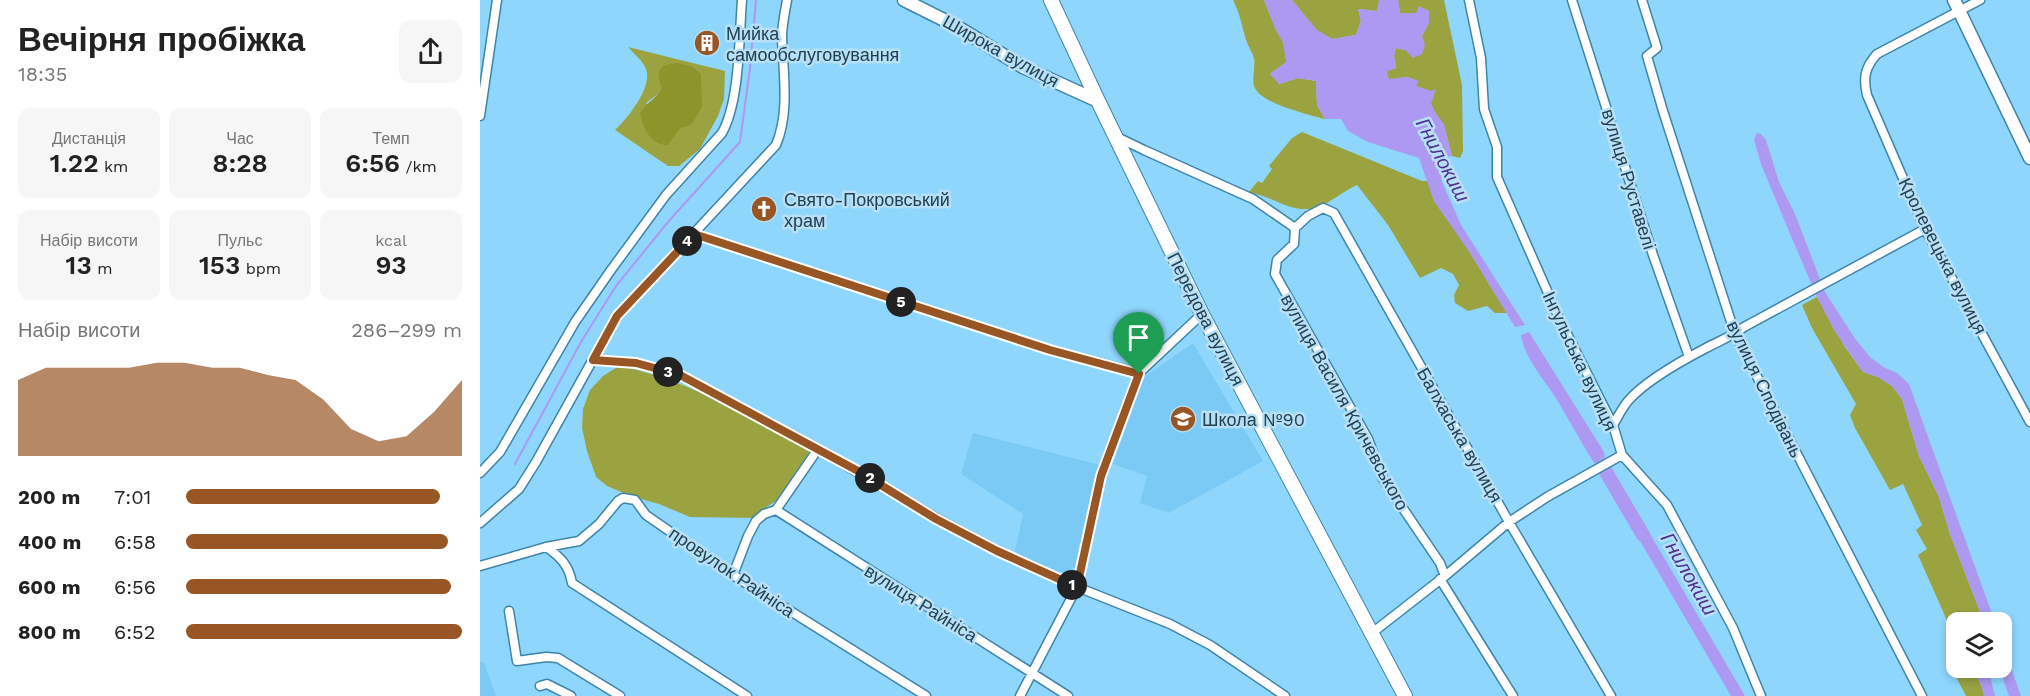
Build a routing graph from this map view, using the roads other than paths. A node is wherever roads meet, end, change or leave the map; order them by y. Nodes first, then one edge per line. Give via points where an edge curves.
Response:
1 (497, 0) edge
2 (742, 0) edge
3 (787, 0) edge
4 (904, 0) edge
5 (1051, 0) edge
6 (1468, 0) edge
7 (1572, 0) edge
8 (1642, 0) edge
9 (1980, 0) edge
10 (1957, 5) edge
11 (1098, 101) junction
12 (480, 116) edge
13 (1115, 135) junction
14 (2030, 158) edge
15 (1295, 228) junction
16 (1925, 229) junction
17 (694, 234) junction
18 (1202, 314) junction
19 (1735, 334) junction
20 (1689, 357) junction
21 (593, 360) junction
22 (1139, 374) junction
23 (2030, 422) edge
24 (1613, 425) junction
25 (818, 449) junction
26 (1622, 455) junction
27 (480, 473) edge
28 (776, 510) junction
29 (1509, 522) junction
30 (480, 523) edge
31 (546, 547) junction
32 (480, 566) edge
33 (733, 575) junction
34 (1443, 577) junction
35 (1077, 587) junction
36 (509, 611) dead end
37 (1372, 633) junction
38 (1033, 674) junction
39 (540, 686) dead end
40 (571, 696) edge
41 (620, 696) edge
42 (747, 696) edge
43 (926, 696) edge
44 (1020, 696) edge
45 (1068, 696) edge
46 (1285, 696) edge
47 (1405, 696) edge
48 (1514, 696) edge
49 (1611, 696) edge
50 (1761, 696) edge
51 (1922, 696) edge

1 - 12 street
2 - 27 street via 736,73 728,121 722,133 666,195 611,270 575,322 500,452
3 - 17 street via 782,35 781,133 767,156
4 - 11 main road, Широка вулиця via 1023,67
5 - 11 main road, Передова вулиця
6 - 24 street, Інгульська вулиця via 1482,58 1484,109 1497,147 1497,177 1559,318
7 - 20 street, вулиця Руставелі
8 - 19 street, вулиця Сподівань via 1657,48 1647,56 1650,67
9 - 10 street
10 - 14 main road
10 - 16 street, Кролевецька вулиця via 1877,54 1865,73 1867,95
11 - 13 main road, Передова вулиця
13 - 15 street via 1253,199
13 - 18 main road, Передова вулиця
15 - 29 street, Балхаська вулиця via 1323,208 1334,213
15 - 34 street, вулиця Василя Кричевського via 1293,244 1277,260 1275,274 1368,440 1383,479 1440,563
16 - 19 street
16 - 23 street, Кролевецька вулиця
17 - 21 street via 617,316
17 - 22 street via 1050,350
18 - 22 street
18 - 37 main road, Передова вулиця
19 - 20 street
19 - 51 street, вулиця Сподівань
20 - 24 street via 1629,400
21 - 25 street via 636,363 680,375
21 - 30 street via 519,489
22 - 35 street via 1101,476
24 - 26 street, Інгульська вулиця
25 - 28 street
25 - 35 street via 936,519
26 - 29 street
26 - 50 street, Інгульська вулиця via 1667,505 1733,628
28 - 33 street via 756,521
28 - 38 street, вулиця Райніса
29 - 34 street
29 - 49 street, Балхаська вулиця
31 - 32 street
31 - 33 street, провулок Райніса via 579,541 595,529 618,501 628,498 635,500 646,515
31 - 42 street via 569,569 572,583
33 - 43 street, провулок Райніса
34 - 37 street
34 - 48 street, вулиця Василя Кричевського
35 - 38 street
35 - 46 street via 1180,629
36 - 41 street via 517,661 558,658
37 - 47 main road, Передова вулиця
38 - 44 street
38 - 45 street, вулиця Райніса
39 - 40 street via 547,684

